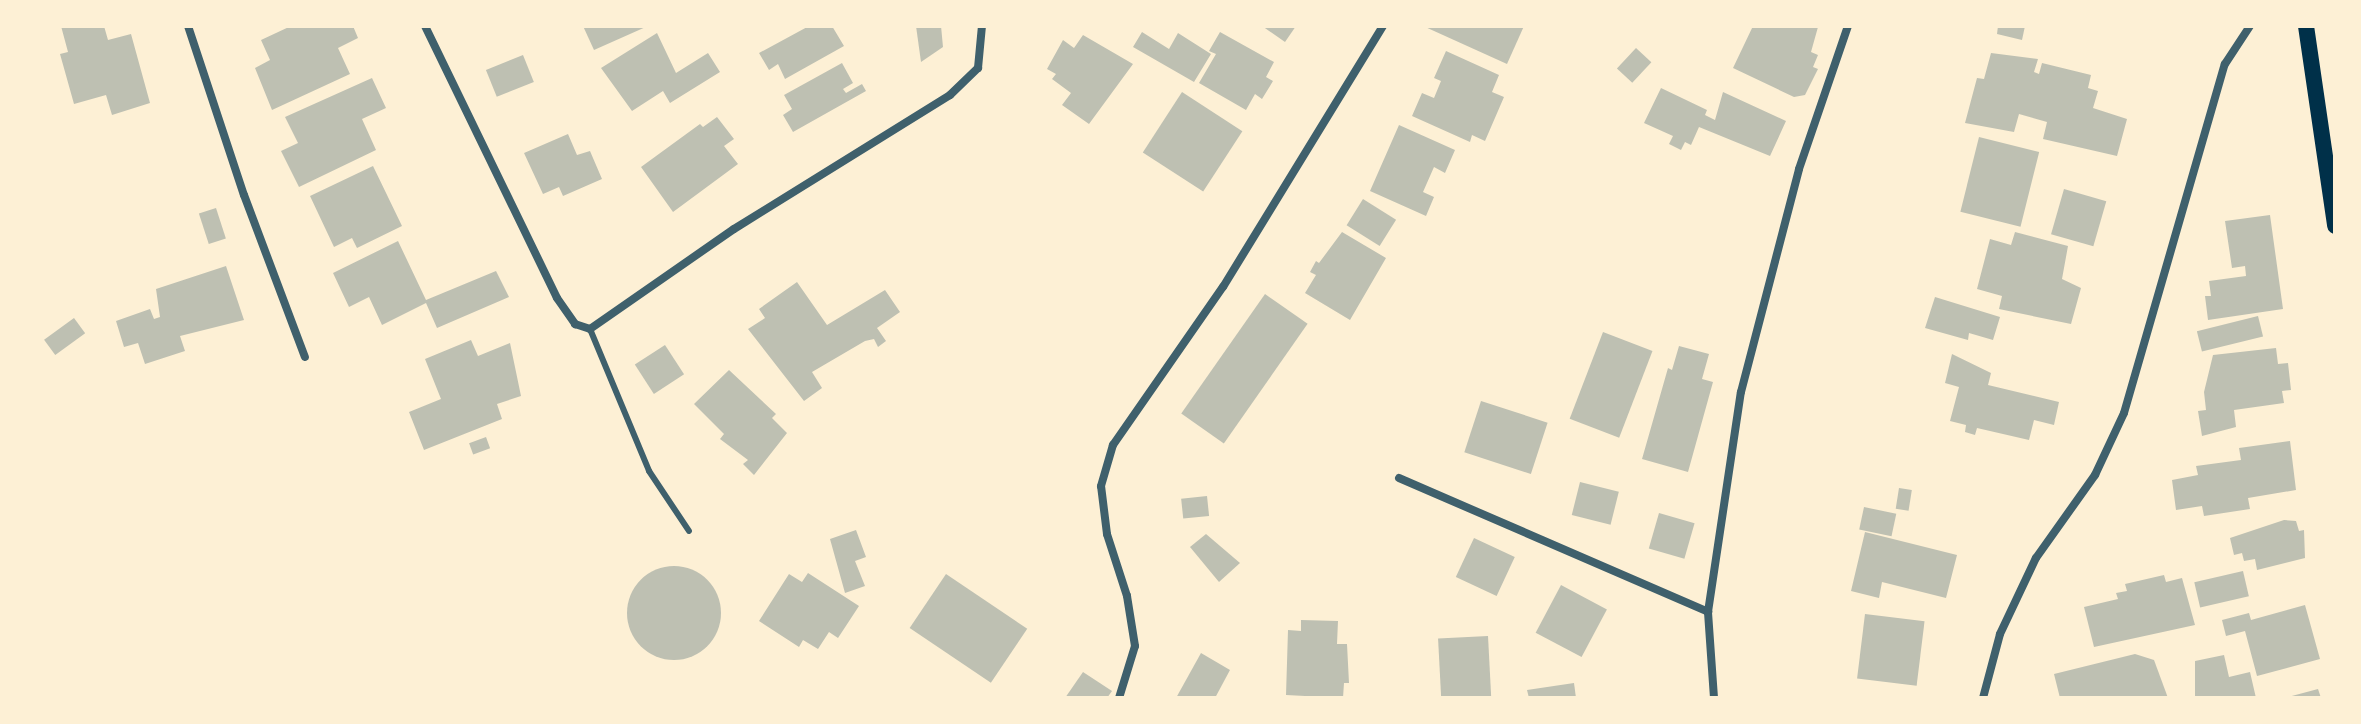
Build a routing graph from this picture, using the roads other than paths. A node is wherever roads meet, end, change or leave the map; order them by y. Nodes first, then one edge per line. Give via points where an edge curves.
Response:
1 (188, 26) edge
2 (425, 26) edge
3 (982, 26) edge
4 (1383, 26) edge
5 (1848, 26) edge
6 (2250, 26) edge
7 (2306, 26) edge
8 (2335, 226) edge
9 (590, 329) junction
10 (305, 357) dead end
11 (1399, 478) dead end
12 (689, 531) dead end
13 (1708, 612) junction
14 (1119, 698) edge
15 (1714, 698) edge
16 (1983, 698) edge

1 - 10 street
2 - 9 street via 557,298 575,324
3 - 9 street via 978,68 950,95 734,229
4 - 14 street via 1223,287 1113,445 1101,486 1107,534 1127,596 1135,646
5 - 13 street via 1799,169 1741,392
6 - 16 street via 2225,64 2124,413 2095,475 2036,558 2000,634
7 - 8 main road
9 - 12 lane via 649,471
11 - 13 street
13 - 15 street

